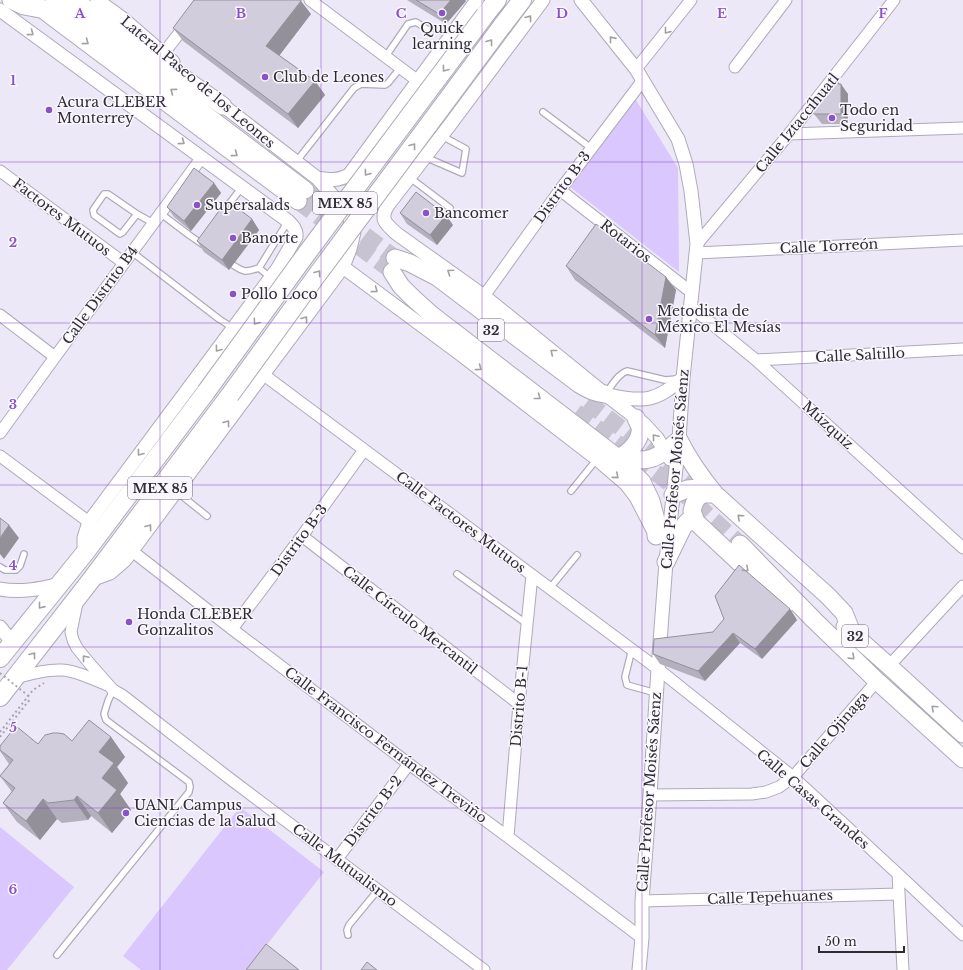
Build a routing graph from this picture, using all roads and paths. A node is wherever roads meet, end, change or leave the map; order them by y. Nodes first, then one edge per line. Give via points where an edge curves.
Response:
1 (11, 0) edge
2 (30, 0) edge
3 (74, 0) edge
4 (97, 0) edge
5 (205, 0) edge
6 (497, 0) edge
7 (522, 0) edge
8 (543, 0) edge
9 (581, 0) edge
10 (691, 0) edge
11 (786, 0) edge
12 (316, 2) edge
13 (889, 2) edge
14 (49, 5) edge
15 (481, 8) edge
16 (0, 10) edge
17 (430, 31) dead end
18 (163, 54) junction
19 (386, 56) junction
20 (401, 67) junction
21 (735, 67) dead end
22 (640, 74) junction
23 (418, 80) junction
24 (407, 95) junction
25 (223, 106) junction
26 (543, 112) dead end
27 (963, 128) edge
28 (445, 131) junction
29 (789, 134) junction
30 (591, 148) junction
31 (365, 154) junction
32 (202, 157) junction
33 (425, 157) junction
34 (296, 162) junction
35 (0, 171) edge
36 (409, 177) junction
37 (317, 178) junction
38 (242, 187) junction
39 (560, 190) junction
40 (301, 196) tunnel mouth
41 (450, 208) dead end
42 (224, 212) edge
43 (160, 213) junction
44 (137, 214) junction
45 (288, 221) junction
46 (153, 223) junction
47 (206, 237) edge
48 (963, 240) edge
49 (202, 244) junction
50 (207, 247) edge
51 (696, 248) junction
52 (132, 252) junction
53 (124, 263) junction
54 (233, 265) dead end
55 (392, 266) junction
56 (343, 267) junction
57 (259, 268) junction
58 (271, 278) junction
59 (691, 292) junction
60 (484, 296) junction
61 (690, 306) junction
62 (0, 315) edge
63 (233, 328) junction
64 (963, 349) edge
65 (55, 357) junction
66 (756, 360) junction
67 (264, 375) junction
68 (683, 378) junction
69 (605, 394) junction
70 (582, 407) tunnel mouth
71 (636, 418) junction
72 (0, 433) edge
73 (679, 440) junction
74 (364, 450) junction
75 (587, 450) junction
76 (666, 451) junction
77 (0, 456) edge
78 (618, 458) junction
79 (597, 459) junction
80 (676, 470) junction
81 (571, 491) dead end
82 (176, 492) junction
83 (714, 494) junction
84 (674, 495) junction
85 (207, 516) dead end
86 (89, 522) junction
87 (696, 522) junction
88 (302, 536) junction
89 (656, 536) junction
90 (963, 548) edge
91 (132, 551) junction
92 (24, 554) dead end
93 (84, 554) junction
94 (577, 555) dead end
95 (666, 562) junction
96 (0, 567) edge
97 (457, 574) dead end
98 (532, 575) junction
99 (91, 580) junction
100 (60, 584) junction
101 (963, 586) edge
102 (550, 588) junction
103 (0, 589) edge
104 (78, 596) junction
105 (814, 620) junction
106 (527, 625) junction
107 (0, 627) edge
108 (232, 629) junction
109 (853, 635) junction
110 (4, 650) edge
111 (632, 650) junction
112 (889, 666) junction
113 (658, 669) junction
114 (7, 676) edge
115 (877, 681) junction
116 (44, 683) dead end
117 (112, 688) junction
118 (656, 693) junction
119 (0, 697) edge
120 (519, 704) junction
121 (0, 732) edge
122 (963, 734) edge
123 (0, 737) edge
124 (963, 759) edge
125 (409, 764) junction
126 (793, 777) junction
127 (650, 795) junction
128 (508, 837) junction
129 (337, 859) junction
130 (898, 874) junction
131 (378, 890) junction
132 (899, 894) junction
133 (642, 901) junction
134 (348, 935) dead end
135 (963, 935) edge
136 (642, 938) junction
137 (57, 955) dead end
138 (484, 970) edge
139 (639, 970) edge
140 (902, 970) edge

1 - 14 main road via 24,6
2 - 14 main road
3 - 25 main road
4 - 18 street, Lateral Paseo de los Leones
5 - 18 street
6 - 15 highway, MEX 85
99 -> 7 highway, MEX 85, bridge
28 -> 8 street
22 -> 9 street, Calle Profesor Moisés Sáenz
10 -> 22 street, Distrito B-3
11 - 21 street
12 - 19 street
13 - 29 street, Calle Iztaccíhuatl
14 - 40 main road
15 - 23 street
15 -> 93 highway, MEX 85, bridge via 206,392
16 -> 32 street
17 - 19 lane via 416,22 408,24
18 - 25 street, Lateral Paseo de los Leones
19 - 20 street
20 - 23 street
20 - 34 lane via 385,85 361,84 354,88
22 - 30 street, Distrito B-3
22 - 51 street, Calle Profesor Moisés Sáenz via 678,139 690,184
23 - 24 street
24 - 28 street via 405,110 411,121 422,130
24 - 31 street
25 - 34 street, Lateral Paseo de los Leones
26 - 30 lane
27 - 29 street
28 - 33 street
28 - 33 lane via 466,149 462,173
29 - 51 street, Calle Iztaccíhuatl
30 - 39 street, Distrito B-3
31 - 36 street via 376,151 396,158 404,166
31 - 37 street via 349,175 341,179
32 - 38 street
32 - 43 street, Calle Distrito B4
33 - 36 street
34 - 37 street, Lateral Paseo de los Leones
35 - 53 street, Factores Mutuos
36 - 41 lane
60 -> 36 street via 397,234 384,219 388,205
37 - 56 street, Lateral Paseo de los Leones via 349,216 354,232
38 - 42 lane
38 - 45 street
39 - 59 street, Rotarios
39 - 60 street, Distrito B-3
43 - 46 street, Calle Distrito B4
43 - 49 lane
44 - 44 lane via 120,234 94,215 93,210 104,194 108,194
44 - 46 lane
45 - 57 lane
45 - 58 street via 294,227 296,237
46 - 52 street, Calle Distrito B4
47 - 49 lane
48 - 51 street, Calle Torreón
49 - 50 lane
51 - 59 street, Calle Profesor Moisés Sáenz
52 - 53 street, Calle Distrito B4
52 - 63 lane
53 - 65 street, Calle Distrito B4
54 - 57 lane via 245,272
55 - 69 main road via 410,263 437,277 579,384 596,393
55 - 70 main road, 32 via 471,330
55 -> 78 main road via 401,286 432,315
67 -> 56 street, Lateral Paseo de los Leones
56 -> 75 street
57 - 58 lane
58 - 63 street
59 - 61 street, Calle Profesor Moisés Sáenz
69 -> 60 street
61 - 66 street, Múzquiz
61 - 68 street, Calle Profesor Moisés Sáenz
62 - 65 street
63 -> 86 street
64 - 66 street, Calle Saltillo
65 - 72 street, Calle Distrito B4
66 - 90 street, Múzquiz
67 - 74 street, Calle Factores Mutuos
82 -> 67 street, Lateral Paseo de los Leones
68 - 69 street via 651,398 622,398
68 - 69 lane via 665,380 627,371 619,376
68 - 73 street, Calle Profesor Moisés Sáenz
69 - 71 street
76 -> 71 street via 657,438
71 - 78 main road via 640,428 635,445
73 - 76 main road
73 - 80 street, Calle Profesor Moisés Sáenz
73 - 83 main road
74 - 88 street, Distrito B-3
74 - 98 street, Calle Factores Mutuos
75 - 78 street
75 - 79 street
76 - 78 main road via 648,460
76 - 80 street
77 - 86 street
78 - 89 main road via 642,482 652,501
79 - 81 lane
79 -> 89 street via 636,496
80 - 84 street, Calle Profesor Moisés Sáenz
82 - 85 lane
91 -> 82 street, Lateral Paseo de los Leones
83 - 84 main road via 699,488 687,489
83 - 87 main road via 703,494 697,498 692,511
109 -> 83 main road via 844,613 828,596
84 - 95 street, Calle Profesor Moisés Sáenz
86 - 93 street via 84,538
87 - 95 main road via 688,521 682,527
87 -> 105 main road via 782,603 798,616
88 - 108 street, Distrito B-3
88 - 120 street, Calle Círculo Mercantil
89 - 95 street
91 - 99 street, Lateral Paseo de los Leones via 110,573
91 - 108 street, Calle Francisco Fernández Treviño
92 - 96 lane via 16,570 5,570
93 - 100 highway, MEX 85
94 - 102 lane
95 - 113 street, Calle Profesor Moisés Sáenz
97 - 106 lane
98 - 102 street, Calle Factores Mutuos
98 - 106 street, Distrito B-1
99 - 104 highway, MEX 85
100 - 103 street via 33,590
100 -> 110 highway, MEX 85
101 - 112 street
102 - 111 street, Calle Factores Mutuos
114 -> 104 highway, MEX 85
117 -> 104 street, Calle Mutualismo via 81,654 73,640 71,632
105 - 109 main road, 32 via 744,540
105 -> 115 main road, 32
106 - 120 street, Distrito B-1
107 - 110 street
108 - 125 street, Calle Francisco Fernández Treviño
109 - 112 main road, 32
111 - 113 street, Calle Factores Mutuos
111 - 118 lane via 625,677 627,685
122 -> 112 main road, 32
113 - 118 street, Calle Profesor Moisés Sáenz
113 - 126 street, Calle Casas Grandes
114 - 117 street, Calle Mutualismo via 62,670 85,676
114 - 119 highway, MEX 85
114 - 123 path, bridge via 31,698
115 - 124 main road, 32
115 - 126 street, Calle Ojinaga
116 - 121 path via 33,690
117 - 129 street, Calle Mutualismo
117 - 137 lane via 104,714 106,720 188,782 189,792
118 - 127 street, Calle Profesor Moisés Sáenz
120 - 128 street, Distrito B-1
125 - 128 street, Calle Francisco Fernández Treviño
125 - 129 street, Distrito B-2
126 - 127 street, Calle Ojinaga via 779,787 752,794
126 - 130 street, Calle Casas Grandes
127 - 133 street, Calle Profesor Moisés Sáenz
128 - 136 street, Calle Francisco Fernández Treviño
129 - 131 street, Calle Mutualismo
130 - 132 street
130 - 135 street, Calle Casas Grandes
131 - 134 lane via 349,925 346,930
131 - 138 street, Calle Mutualismo
132 - 133 street, Calle Tepehuanes
132 - 140 street
133 - 136 street, Calle Profesor Moisés Sáenz
136 - 139 street, Calle Profesor Moisés Sáenz

